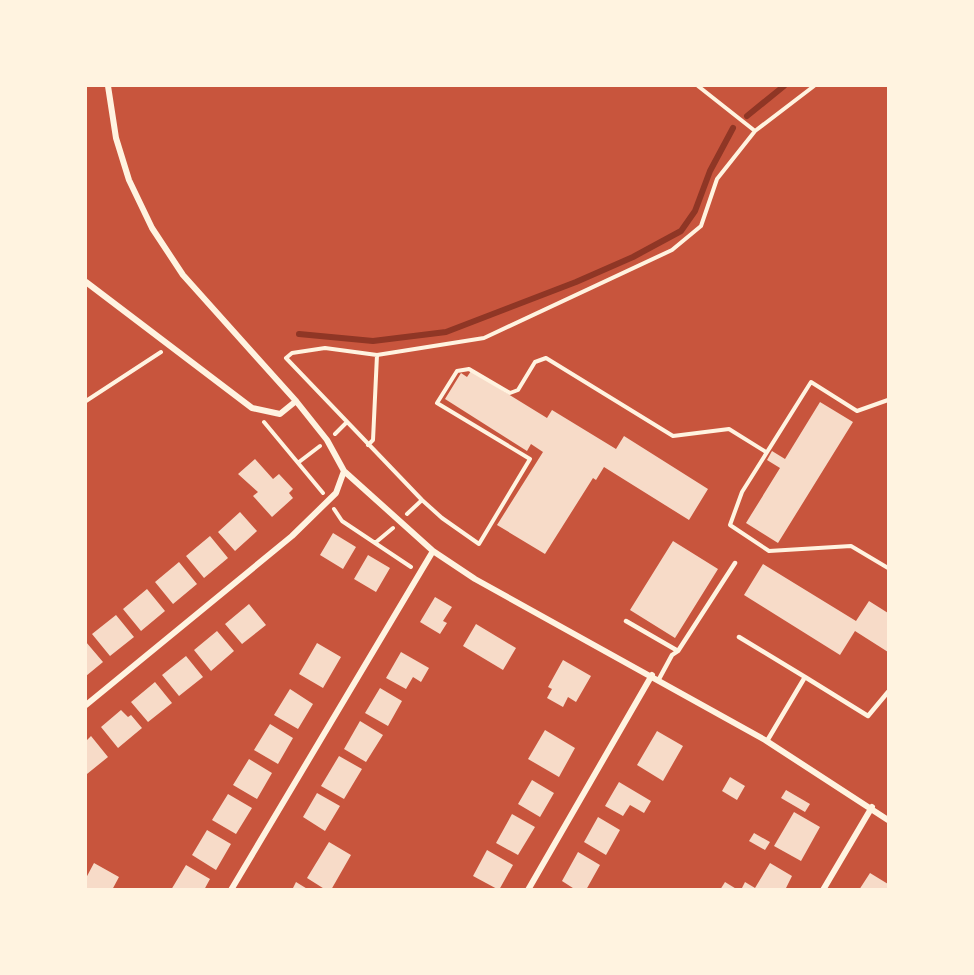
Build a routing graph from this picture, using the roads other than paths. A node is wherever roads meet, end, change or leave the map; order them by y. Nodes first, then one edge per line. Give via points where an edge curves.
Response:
1 (108, 86) edge
2 (86, 282) edge
3 (296, 401) junction
4 (344, 471) junction
5 (433, 551) junction
6 (735, 563) dead end
7 (626, 621) dead end
8 (739, 637) dead end
9 (678, 651) junction
10 (652, 675) junction
11 (805, 676) junction
12 (659, 680) junction
13 (888, 692) edge
14 (86, 705) edge
15 (767, 741) junction
16 (872, 807) junction
17 (888, 820) edge
18 (231, 890) edge
19 (528, 890) edge
20 (823, 890) edge

1 - 3 street via 116,138 129,180 152,228 183,275
2 - 3 street via 252,408 280,414
3 - 4 street via 327,440
4 - 5 street
4 - 14 street via 336,493 292,536
5 - 10 street via 475,579
5 - 18 street
6 - 9 lane
7 - 9 lane
8 - 11 lane
9 - 12 lane
10 - 12 street
10 - 19 street
11 - 13 lane via 868,716
11 - 15 lane
12 - 15 street
15 - 16 street
16 - 17 street
16 - 20 street

